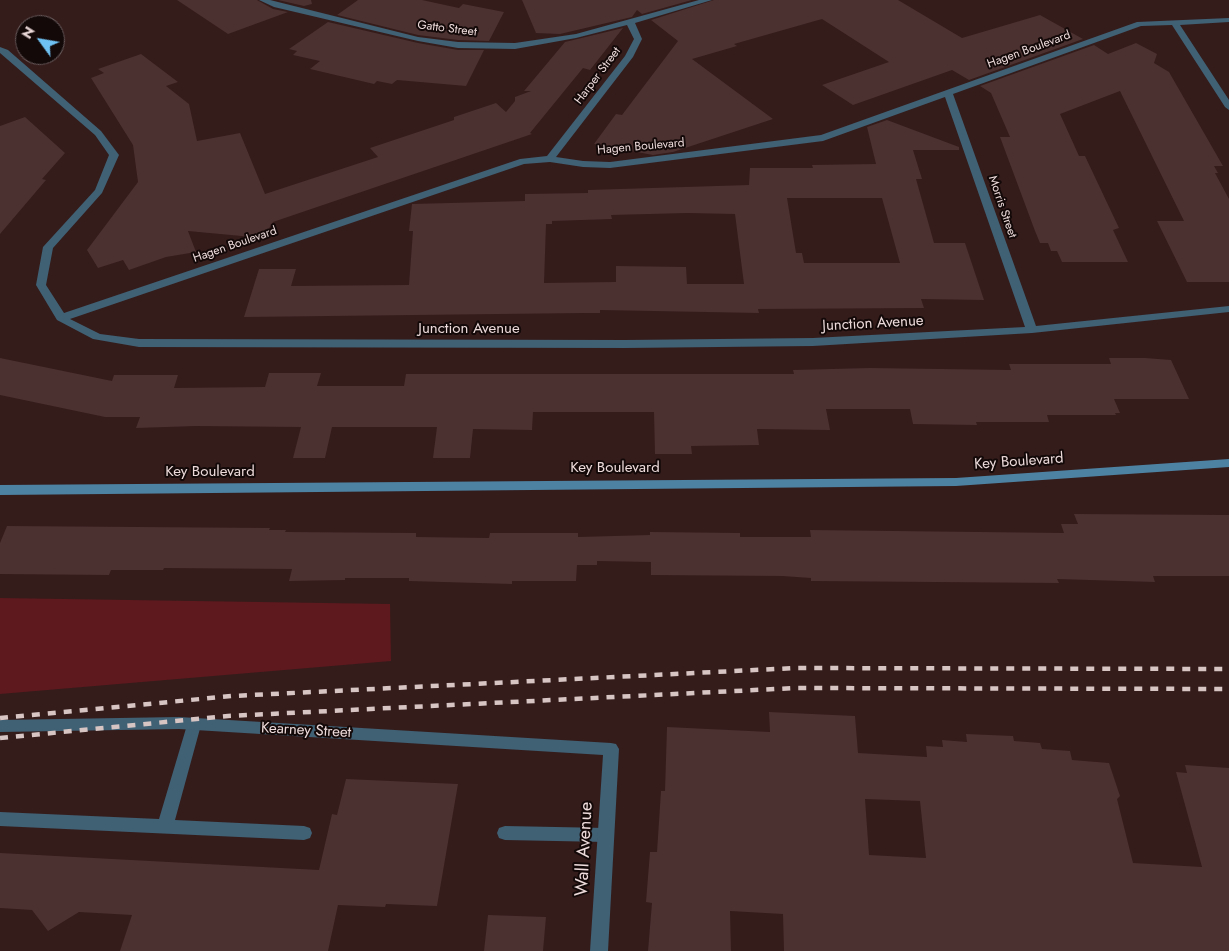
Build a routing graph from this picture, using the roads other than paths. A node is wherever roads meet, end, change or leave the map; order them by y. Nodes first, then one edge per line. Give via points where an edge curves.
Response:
1 (264, 0) edge
2 (708, 0) edge
3 (1229, 20) edge
4 (630, 22) junction
5 (1174, 22) junction
6 (0, 50) edge
7 (948, 93) junction
8 (1229, 107) edge
9 (550, 159) junction
10 (1229, 309) edge
11 (61, 318) junction
12 (1032, 330) junction
13 (1229, 463) edge
14 (0, 490) edge
15 (194, 724) junction
16 (0, 726) edge
17 (611, 749) joint
18 (0, 819) edge
19 (165, 827) junction
20 (304, 833) dead end
21 (506, 833) dead end
22 (606, 835) junction
23 (599, 951) edge

1 - 4 street, Gatto Street via 418,39 458,45 515,46 576,36
2 - 4 street
3 - 5 street, Hagen Boulevard
4 - 9 street, Harper Street via 638,39 629,57
5 - 7 street, Hagen Boulevard via 1140,24
5 - 8 street
6 - 11 street via 98,133 114,155 99,191 48,247 41,285
7 - 9 street, Hagen Boulevard via 823,138 610,165
7 - 12 street, Morris Street
9 - 11 street, Hagen Boulevard via 523,161
10 - 12 street, Junction Avenue
11 - 12 street, Junction Avenue via 97,337 139,343 813,342
13 - 14 street, Key Boulevard via 956,482
15 - 16 street, Kearney Street
15 - 17 street, Kearney Street
15 - 19 street
17 - 22 street, Wall Avenue
18 - 19 street
19 - 20 street
21 - 22 street
22 - 23 street, Wall Avenue

